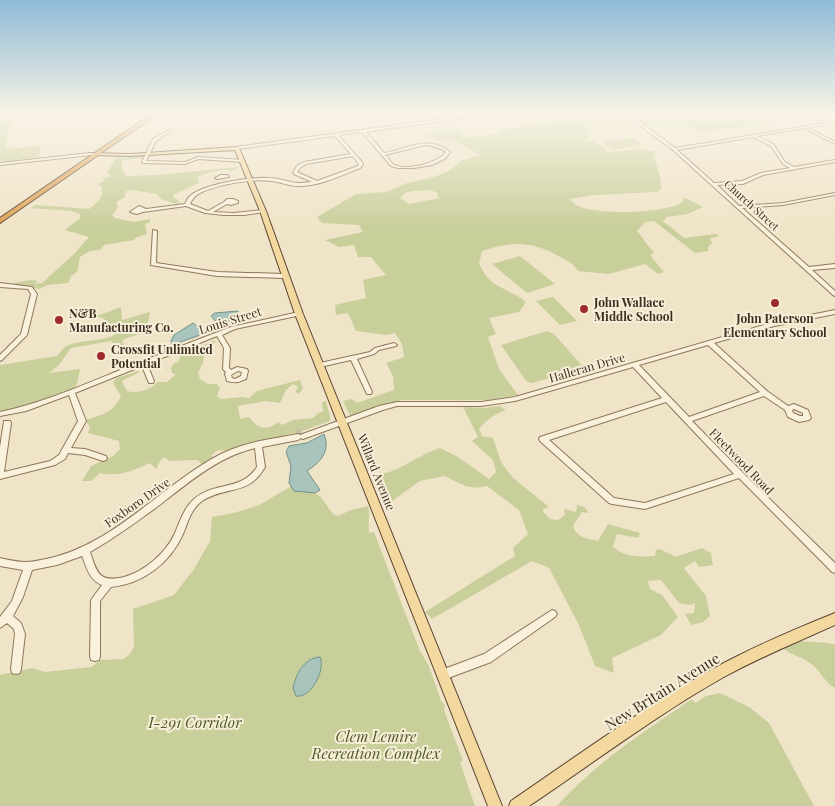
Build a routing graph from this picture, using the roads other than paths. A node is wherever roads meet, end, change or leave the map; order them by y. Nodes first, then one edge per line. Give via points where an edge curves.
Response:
1 (169, 153) edge
2 (239, 153) edge
3 (352, 153) edge
4 (391, 153) edge
5 (448, 153) edge
6 (677, 153) edge
7 (777, 153) edge
8 (90, 154) junction
9 (98, 154) junction
10 (148, 154) junction
11 (383, 154) joint
12 (354, 155) junction
13 (835, 161) edge
14 (243, 162) junction
15 (0, 164) edge
16 (793, 168) junction
17 (251, 181) junction
18 (316, 182) junction
19 (713, 184) junction
20 (835, 194) edge
21 (226, 203) dead end
22 (187, 205) junction
23 (738, 207) junction
24 (144, 210) dead end
25 (263, 211) junction
26 (209, 212) junction
27 (0, 215) edge
28 (0, 221) edge
29 (155, 231) dead end
30 (835, 266) edge
31 (808, 269) junction
32 (284, 276) junction
33 (0, 284) edge
34 (835, 294) edge
35 (835, 312) edge
36 (299, 314) junction
37 (218, 333) junction
38 (710, 343) junction
39 (394, 345) dead end
40 (353, 358) junction
41 (0, 359) edge
42 (143, 362) junction
43 (320, 365) junction
44 (635, 365) junction
45 (229, 372) dead end
46 (151, 381) dead end
47 (71, 392) junction
48 (370, 392) dead end
49 (765, 393) junction
50 (666, 398) junction
51 (788, 409) dead end
52 (0, 414) edge
53 (687, 420) junction
54 (7, 423) dead end
55 (343, 423) junction
56 (258, 445) junction
57 (68, 450) junction
58 (103, 458) dead end
59 (0, 475) edge
60 (740, 475) junction
61 (85, 551) junction
62 (0, 562) edge
63 (29, 566) junction
64 (835, 569) edge
65 (109, 583) junction
66 (552, 614) dead end
67 (835, 619) edge
68 (3, 620) edge
69 (95, 656) dead end
70 (16, 669) dead end
71 (443, 676) junction
72 (495, 806) edge
73 (516, 806) edge

1 - 10 main road
2 - 14 main road, Willard Avenue
3 - 12 street
4 - 11 street
5 - 11 street via 444,158 413,169 392,165
6 - 19 street, Church Street
7 - 16 street via 784,163
8 - 9 main road
8 - 15 street
8 - 27 highway
9 - 10 main road
9 - 28 highway
10 - 14 street via 144,162 185,163 198,158
12 - 18 street via 361,164 359,167
12 - 18 street via 298,167 295,173
13 - 16 street
14 - 17 main road, Willard Avenue
16 - 19 street via 750,177 746,181
17 - 18 street via 270,180 295,185
17 - 22 street via 224,182 197,192 187,200
17 - 25 main road, Willard Avenue
19 - 23 street, Church Street
20 - 23 street via 784,204
21 - 26 street
22 - 24 street
22 - 26 street
23 - 31 street, Church Street
25 - 26 street
25 - 32 main road, Willard Avenue
29 - 32 street via 153,264 222,275
30 - 31 street
31 - 34 street, Church Street
32 - 36 main road, Willard Avenue
33 - 41 street via 30,288 34,294 24,335
35 - 38 street, Halleran Drive via 773,324
36 - 37 street, Louis Street
36 - 43 main road, Willard Avenue
37 - 42 street, Louis Street
37 - 45 street via 227,348 226,369
38 - 44 street, Halleran Drive
38 - 49 street
39 - 40 street
40 - 43 street
40 - 48 street
42 - 46 street
42 - 47 street, Louis Street
43 - 55 main road, Willard Avenue
44 - 50 street, Fleetwood Road
44 - 55 street, Halleran Drive via 515,400 481,404 397,404
47 - 52 street, Louis Street
47 - 57 street via 82,421
49 - 51 street
49 - 53 street
50 - 53 street, Fleetwood Road
50 - 60 street via 543,438 612,501 645,506
53 - 60 street, Fleetwood Road
54 - 59 street
55 - 56 street, Foxboro Drive
55 - 71 main road, Willard Avenue
56 - 61 street, Foxboro Drive via 218,459
56 - 65 street via 261,467 252,481 198,500 188,512 176,540 155,565 126,581
57 - 58 street
57 - 59 street via 52,463
60 - 64 street, Fleetwood Road
61 - 63 street, Foxboro Drive
61 - 65 street via 95,578
62 - 63 street, Foxboro Drive
63 - 68 street via 13,607
65 - 69 street via 96,600
66 - 71 street via 487,658
67 - 73 main road, New Britain Avenue via 716,674
68 - 70 street via 18,626
71 - 72 main road, Willard Avenue

